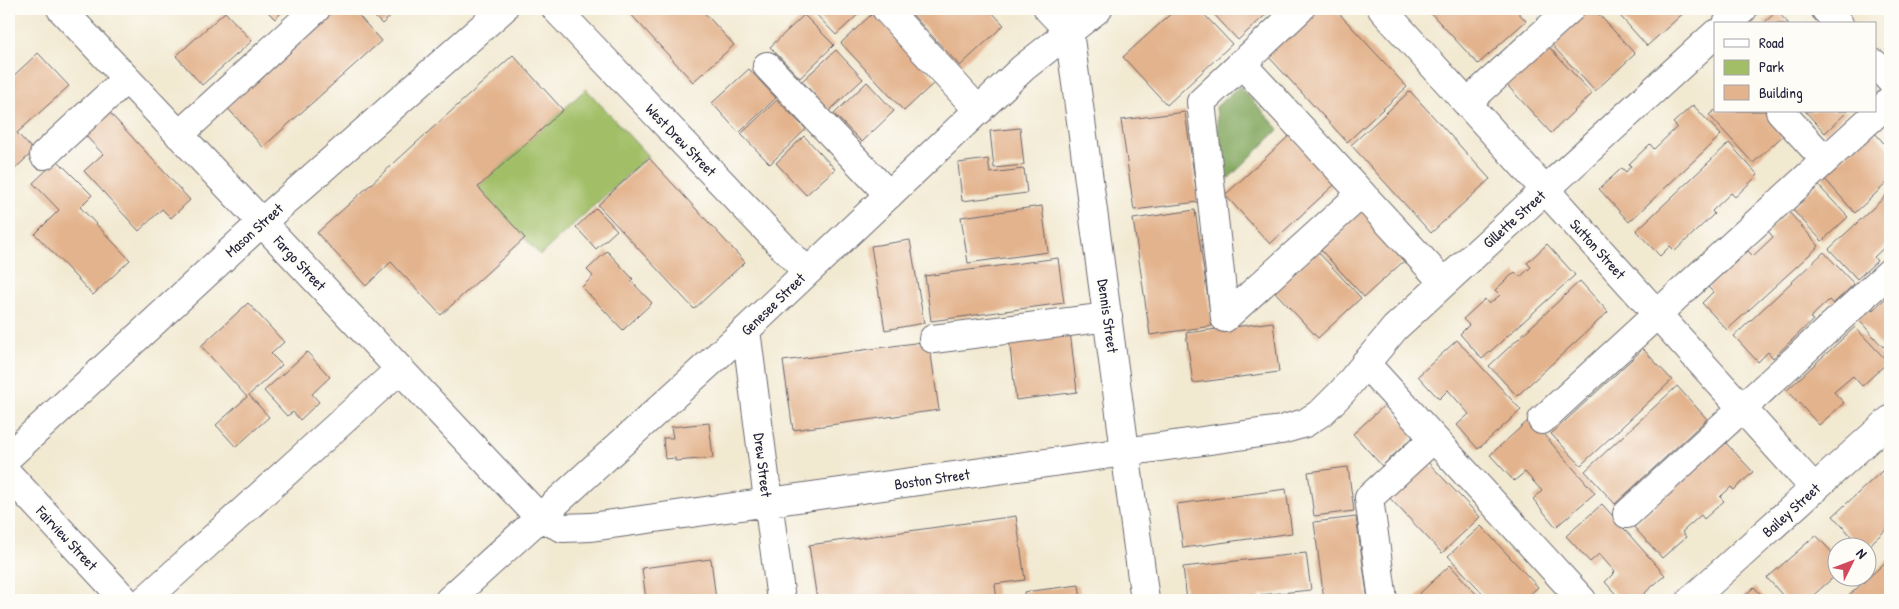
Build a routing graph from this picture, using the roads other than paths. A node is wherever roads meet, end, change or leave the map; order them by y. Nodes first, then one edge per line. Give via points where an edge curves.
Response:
1 (61, 9) edge
2 (316, 9) edge
3 (503, 9) edge
4 (556, 9) edge
5 (886, 9) edge
6 (1048, 9) edge
7 (1098, 9) edge
8 (1300, 9) edge
9 (1382, 9) edge
10 (1743, 9) edge
11 (1825, 9) edge
12 (1559, 12) edge
13 (1729, 22) edge
14 (1837, 22) edge
15 (1069, 31) junction
16 (1714, 37) edge
17 (1241, 63) junction
18 (1876, 65) edge
19 (767, 66) dead end
20 (126, 79) junction
21 (1890, 80) edge
22 (1890, 101) edge
23 (1467, 103) junction
24 (979, 111) junction
25 (1781, 112) edge
26 (179, 135) junction
27 (44, 156) dead end
28 (1825, 160) junction
29 (1546, 191) junction
30 (1361, 194) junction
31 (890, 195) junction
32 (262, 222) junction
33 (807, 272) junction
34 (1890, 272) edge
35 (1444, 283) junction
36 (1657, 314) junction
37 (1108, 317) junction
38 (746, 330) junction
39 (933, 339) dead end
40 (1365, 363) junction
41 (400, 369) junction
42 (1742, 408) junction
43 (1322, 412) joint
44 (1542, 420) dead end
45 (1890, 420) edge
46 (1433, 439) junction
47 (1126, 451) junction
48 (9, 456) edge
49 (9, 475) edge
50 (1815, 489) junction
51 (768, 502) junction
52 (1627, 514) dead end
53 (539, 517) junction
54 (1566, 595) edge
55 (125, 600) edge
56 (145, 600) edge
57 (449, 600) edge
58 (781, 600) edge
59 (1145, 600) edge
60 (1384, 600) edge
61 (1691, 600) edge

1 - 20 street, Fargo Street
2 - 26 street
3 - 32 street, Mason Street
4 - 33 street, West Drew Street
5 - 24 street
6 - 15 street
7 - 15 street, Genesee Street
8 - 17 street
9 - 23 street, Sutton Street
10 - 13 street, Gillette Street
11 - 14 street
12 - 23 street
15 - 24 street, Genesee Street via 1023,68
15 - 37 street, Dennis Street
16 - 29 street, Gillette Street
17 - 30 street
17 - 30 street via 1201,102 1225,318
18 - 21 street
19 - 31 street
20 - 26 street, Fargo Street
20 - 27 street
22 - 28 street
23 - 29 street, Sutton Street
24 - 31 street, Genesee Street
25 - 28 street
26 - 32 street, Fargo Street
28 - 36 street
29 - 35 street, Gillette Street
29 - 36 street, Sutton Street
30 - 35 street
31 - 33 street, Genesee Street
32 - 41 street, Fargo Street
32 - 48 street, Mason Street
33 - 38 street, Genesee Street
34 - 42 street
35 - 40 street, Gillette Street via 1395,328
36 - 42 street, Sutton Street
36 - 44 street
37 - 39 street
37 - 47 street, Dennis Street
38 - 51 street, Drew Street
38 - 53 street, Genesee Street
40 - 43 street, Gillette Street
40 - 46 street
41 - 53 street, Fargo Street
41 - 56 street
42 - 50 street, Sutton Street
42 - 52 street
43 - 47 street, Boston Street via 1305,423 1281,430
45 - 50 street, Bailey Street
46 - 54 street
46 - 60 street via 1369,498
47 - 51 street, Boston Street
47 - 59 street, Dennis Street
49 - 55 street, Fairview Street
50 - 61 street, Bailey Street
51 - 53 street, Boston Street via 591,527 562,528
51 - 58 street, Drew Street
53 - 57 street, Genesee Street

